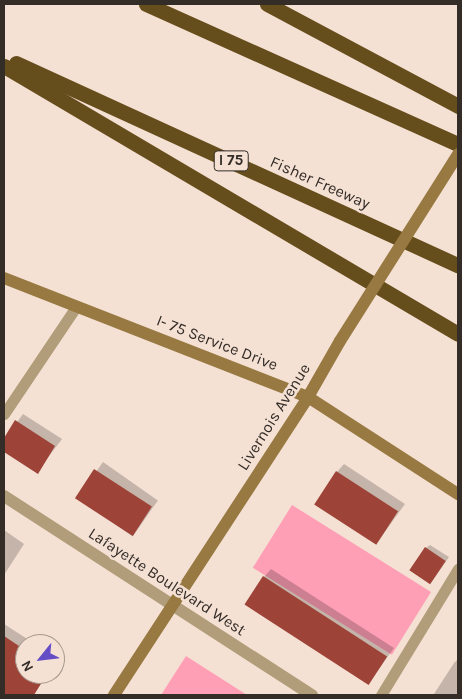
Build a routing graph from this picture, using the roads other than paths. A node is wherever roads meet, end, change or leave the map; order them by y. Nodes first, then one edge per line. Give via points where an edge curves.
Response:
1 (146, 4) edge
2 (267, 4) edge
3 (4, 58) edge
4 (4, 66) edge
5 (458, 106) edge
6 (458, 144) edge
7 (458, 154) edge
8 (458, 265) edge
9 (4, 278) edge
10 (76, 307) junction
11 (458, 334) edge
12 (308, 397) junction
13 (4, 414) edge
14 (458, 494) edge
15 (4, 496) edge
16 (458, 569) edge
17 (172, 605) junction
18 (114, 695) edge
19 (312, 695) edge
20 (381, 695) edge

1 - 6 highway
2 - 5 highway
3 - 8 highway, Fisher Freeway / I 75
4 - 11 highway
7 - 12 main road, Livernois Avenue, bridge
9 - 10 main road, I- 75 Service Drive
10 - 12 main road, I- 75 Service Drive
10 - 13 lane
12 - 14 main road, I- 75 Service Drive
12 - 17 main road, Livernois Avenue
15 - 17 street, Lafayette Boulevard West
16 - 20 lane
17 - 18 main road, Livernois Avenue
17 - 19 street, Lafayette Boulevard West

